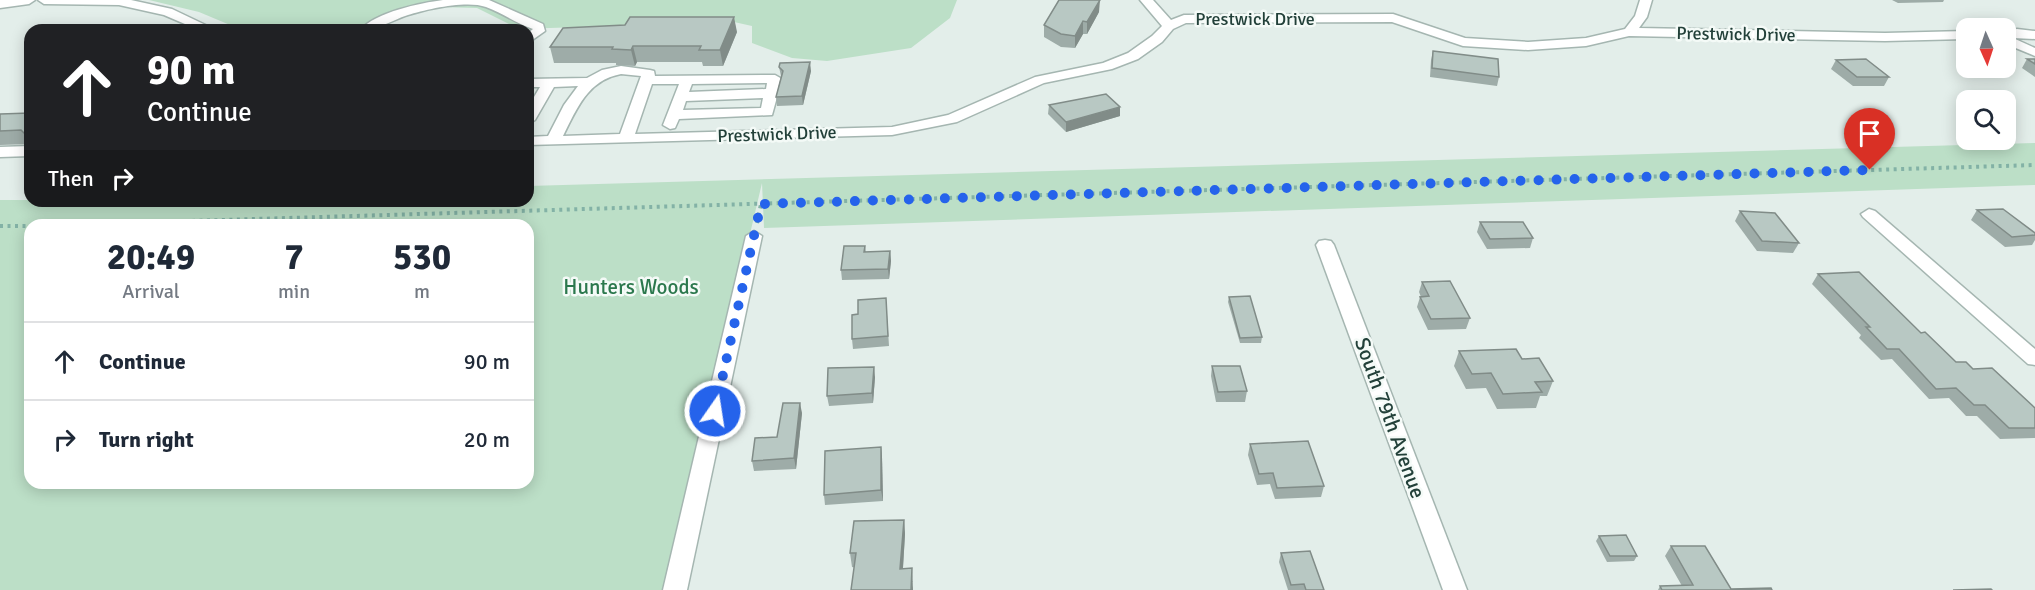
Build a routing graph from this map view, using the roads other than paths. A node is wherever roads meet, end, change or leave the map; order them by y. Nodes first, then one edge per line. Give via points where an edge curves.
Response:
1 (29, 0) edge
2 (44, 0) edge
3 (1146, 0) edge
4 (1646, 0) edge
5 (0, 4) edge
6 (196, 24) edge
7 (376, 24) edge
8 (532, 24) edge
9 (534, 25) edge
10 (1168, 26) junction
11 (1629, 32) junction
12 (2016, 33) edge
13 (534, 35) edge
14 (1956, 35) edge
15 (2035, 35) edge
16 (2016, 45) edge
17 (2035, 52) edge
18 (647, 80) junction
19 (687, 80) junction
20 (590, 82) junction
21 (534, 83) edge
22 (549, 83) junction
23 (771, 93) junction
24 (680, 97) junction
25 (534, 109) edge
26 (674, 115) junction
27 (666, 138) junction
28 (626, 139) junction
29 (534, 141) edge
30 (553, 141) junction
31 (24, 151) edge
32 (0, 152) edge
33 (1869, 214) dead end
34 (754, 237) road end
35 (1325, 245) dead end
36 (2035, 359) edge
37 (675, 590) edge
38 (1455, 590) edge

1 - 5 street
2 - 6 street via 119,2 168,12
3 - 10 street
4 - 11 street via 1641,17
7 - 8 street via 405,10 430,4 477,2
9 - 13 street via 539,31
10 - 11 street, Prestwick Drive via 1184,19 1393,18 1463,42 1528,46 1586,42
10 - 27 street, Prestwick Drive via 1133,56 1107,66 1040,80 952,119 892,131
11 - 14 street, Prestwick Drive
12 - 15 street
16 - 17 street
18 - 19 street
18 - 20 street via 649,74 640,70 618,70 595,76
18 - 28 street
19 - 23 street via 775,78
19 - 24 street
20 - 22 street
20 - 30 street via 578,95
21 - 22 street
22 - 25 street
23 - 24 street
23 - 26 street via 767,112
24 - 26 street
26 - 27 street
27 - 28 street, Prestwick Drive
28 - 30 street, Prestwick Drive
29 - 30 street, Prestwick Drive
31 - 32 street
33 - 36 street
34 - 37 street
35 - 38 street, South 79th Avenue

